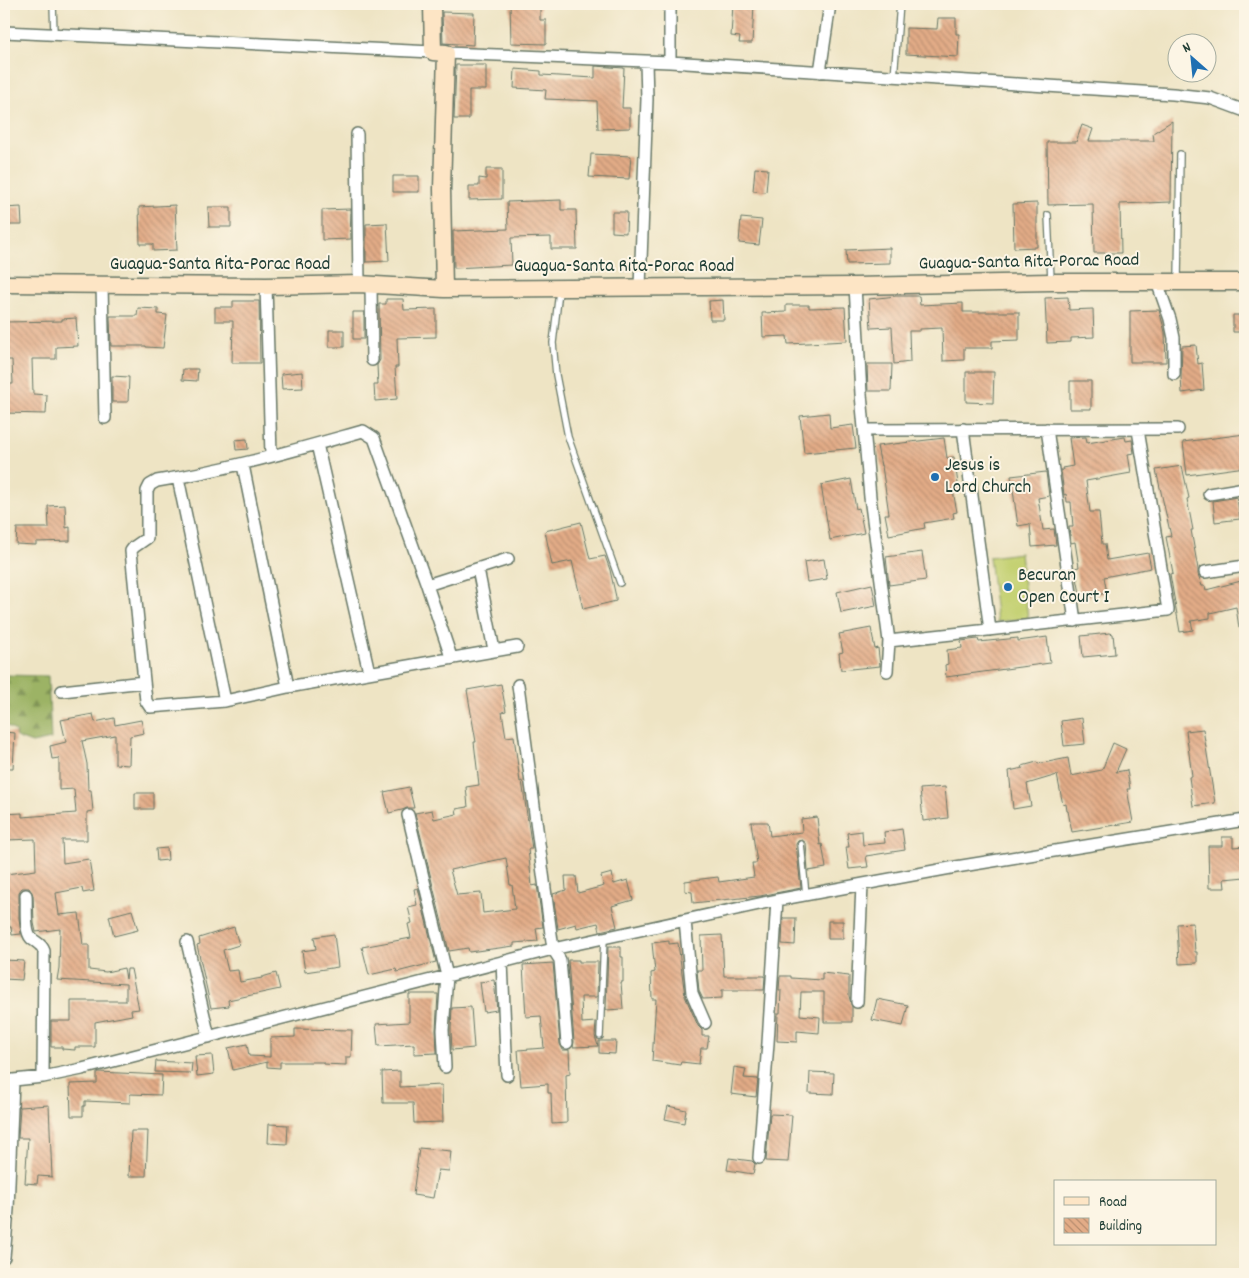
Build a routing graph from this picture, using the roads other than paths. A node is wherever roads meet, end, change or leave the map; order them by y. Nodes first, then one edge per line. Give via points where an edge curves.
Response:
1 (53, 4) edge
2 (432, 4) edge
3 (670, 4) edge
4 (830, 4) edge
5 (900, 4) edge
6 (4, 32) edge
7 (54, 34) junction
8 (440, 53) junction
9 (646, 62) junction
10 (670, 62) junction
11 (820, 72) junction
12 (894, 77) junction
13 (1245, 111) edge
14 (357, 134) dead end
15 (1180, 154) dead end
16 (1048, 215) dead end
17 (4, 280) edge
18 (1051, 282) junction
19 (1157, 282) junction
20 (1178, 282) junction
21 (1245, 282) edge
22 (365, 284) junction
23 (102, 285) junction
24 (266, 286) junction
25 (856, 286) junction
26 (560, 287) junction
27 (640, 287) junction
28 (444, 289) junction
29 (372, 360) dead end
30 (1174, 374) dead end
31 (105, 418) dead end
32 (963, 429) junction
33 (1047, 429) junction
34 (1178, 429) dead end
35 (864, 430) junction
36 (1138, 430) junction
37 (317, 444) junction
38 (271, 455) junction
39 (243, 465) junction
40 (178, 478) junction
41 (1245, 488) edge
42 (1209, 494) dead end
43 (508, 559) dead end
44 (1245, 566) edge
45 (478, 569) junction
46 (1205, 572) dead end
47 (620, 583) dead end
48 (427, 586) junction
49 (1075, 621) junction
50 (990, 630) junction
51 (888, 641) junction
52 (517, 647) dead end
53 (494, 650) junction
54 (450, 657) junction
55 (887, 671) dead end
56 (369, 672) junction
57 (144, 682) junction
58 (518, 685) dead end
59 (288, 687) junction
60 (62, 691) dead end
61 (225, 701) junction
62 (408, 815) dead end
63 (1245, 820) edge
64 (801, 844) dead end
65 (862, 885) junction
66 (26, 895) dead end
67 (806, 895) junction
68 (776, 900) junction
69 (684, 921) junction
70 (604, 938) junction
71 (186, 942) dead end
72 (553, 948) junction
73 (502, 962) junction
74 (447, 976) junction
75 (857, 1002) dead end
76 (705, 1023) dead end
77 (600, 1036) dead end
78 (209, 1037) junction
79 (567, 1043) dead end
80 (445, 1068) dead end
81 (508, 1075) dead end
82 (43, 1077) junction
83 (8, 1081) edge
84 (759, 1158) dead end
85 (4, 1257) edge

1 - 7 lane
2 - 8 main road
3 - 10 street
4 - 11 street
5 - 12 lane
6 - 7 street
7 - 8 street
8 - 9 street
8 - 28 main road
9 - 10 street
9 - 27 street
10 - 11 street
11 - 12 street
12 - 13 street via 1173,94 1210,98
14 - 22 street
15 - 20 lane
16 - 18 lane
17 - 23 main road, Guagua-Santa Rita-Porac Road
18 - 19 main road, Guagua-Santa Rita-Porac Road
18 - 25 main road, Guagua-Santa Rita-Porac Road
19 - 20 main road, Guagua-Santa Rita-Porac Road
19 - 30 street via 1174,338
20 - 21 main road, Guagua-Santa Rita-Porac Road
22 - 24 main road, Guagua-Santa Rita-Porac Road
22 - 28 main road, Guagua-Santa Rita-Porac Road
22 - 29 street
23 - 24 main road, Guagua-Santa Rita-Porac Road
23 - 31 street
24 - 38 street
25 - 27 main road, Guagua-Santa Rita-Porac Road
25 - 35 street
26 - 27 main road, Guagua-Santa Rita-Porac Road
26 - 28 main road, Guagua-Santa Rita-Porac Road
26 - 47 lane via 553,343 568,437
32 - 33 street
32 - 35 street
32 - 50 street
33 - 36 street
33 - 49 street
34 - 36 street
35 - 51 street
36 - 49 street via 1168,610
37 - 38 street
37 - 48 street via 363,431 374,438
37 - 56 street
38 - 39 street
39 - 40 street
39 - 59 street
40 - 57 street via 150,485 147,490 147,538 131,551
40 - 61 street
41 - 42 street
43 - 45 street
44 - 46 street
45 - 48 street
45 - 53 street
48 - 54 street
49 - 50 street
50 - 51 street
51 - 55 street
52 - 53 street
53 - 54 street
54 - 56 street
56 - 59 street
57 - 60 street
57 - 61 street via 150,707
58 - 72 street
59 - 61 street
62 - 74 street
63 - 65 street
64 - 67 lane
65 - 67 street
65 - 75 street
66 - 82 street via 29,937 42,945 44,951
67 - 68 street
68 - 69 street
68 - 84 street
69 - 70 street
69 - 76 street via 692,993
70 - 72 street
70 - 77 lane
71 - 78 street
72 - 73 street
72 - 79 street via 560,960
73 - 74 street
73 - 81 street
74 - 78 street
74 - 80 street via 443,1030
78 - 82 street
82 - 83 street
83 - 85 street via 8,1209

